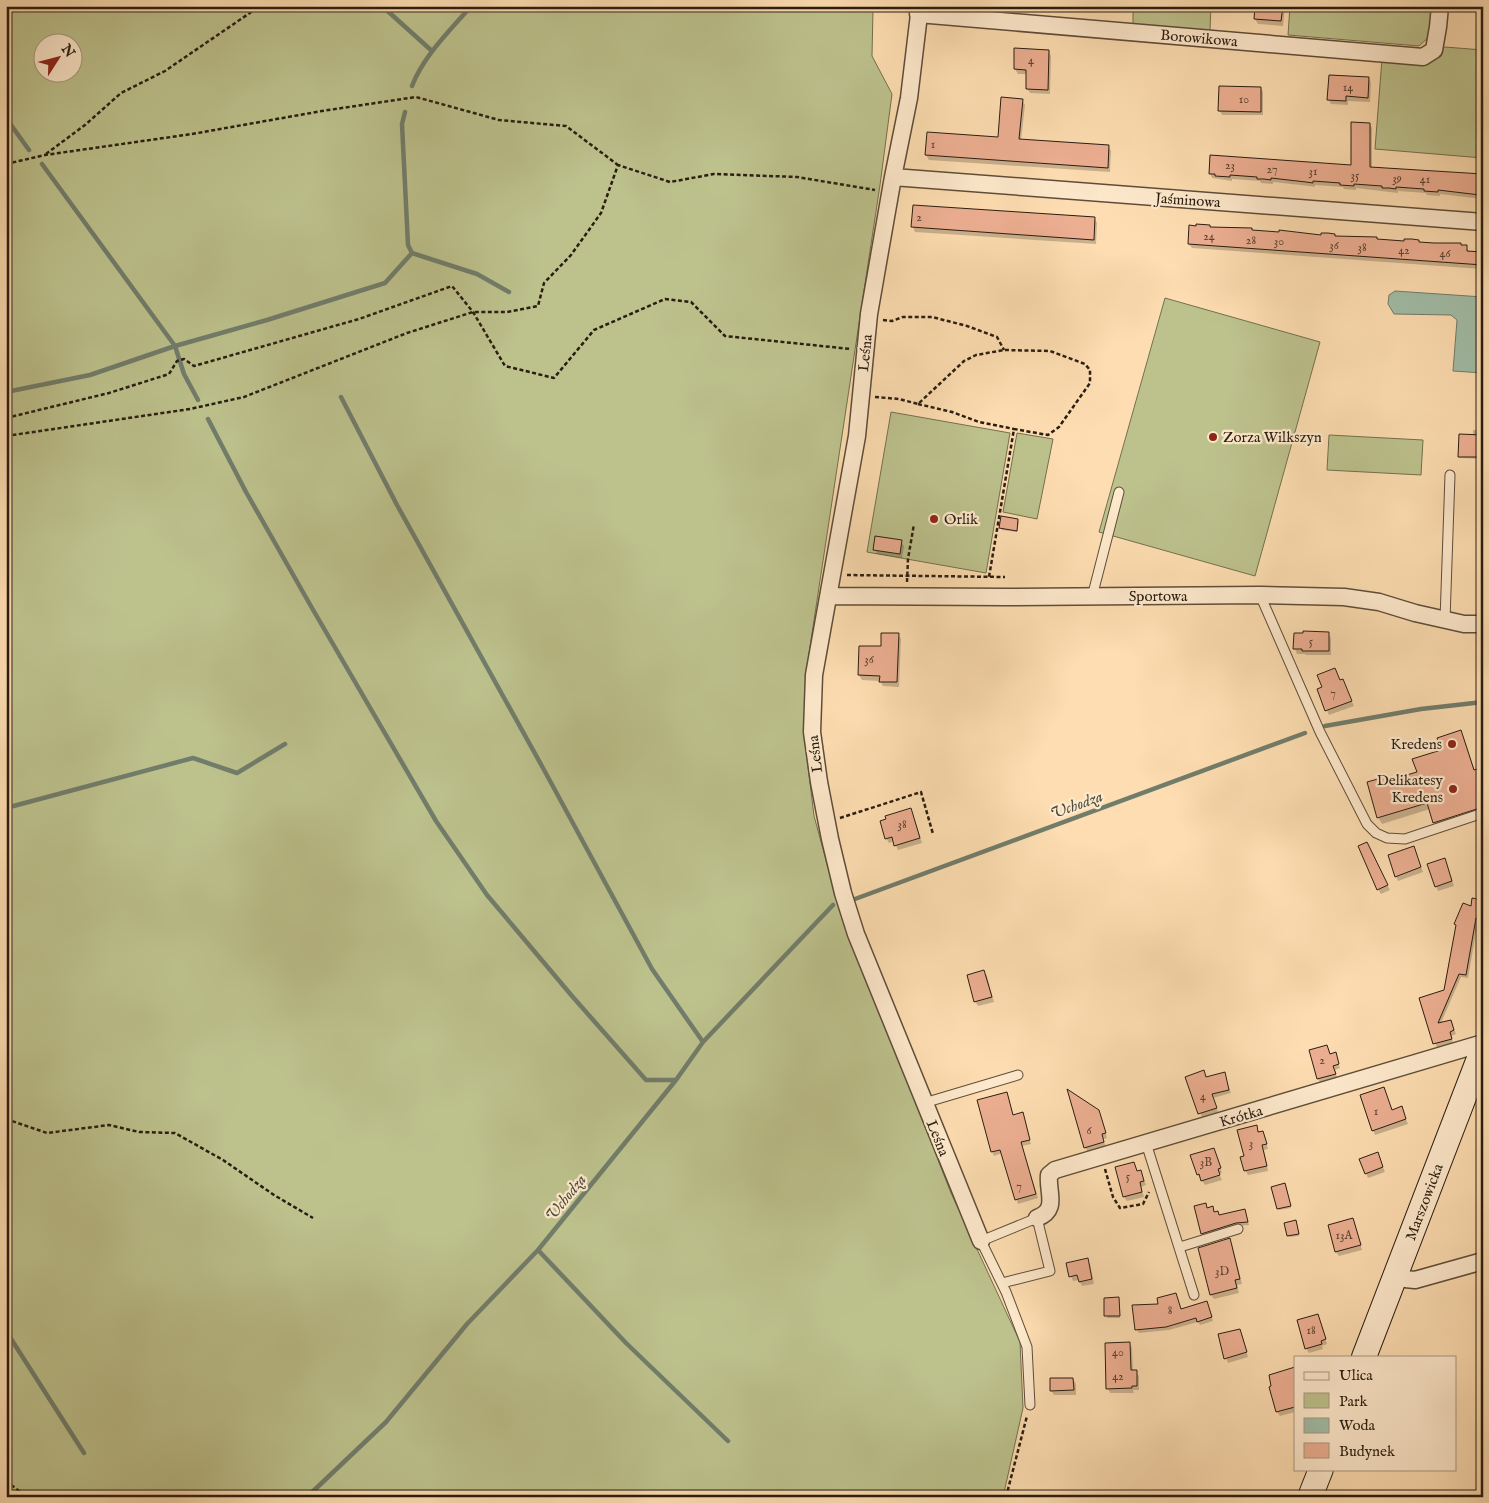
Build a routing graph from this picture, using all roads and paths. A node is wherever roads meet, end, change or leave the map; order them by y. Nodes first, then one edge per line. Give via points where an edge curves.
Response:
1 (260, 6) edge
2 (1440, 6) edge
3 (919, 10) edge
4 (45, 155) junction
5 (6, 164) edge
6 (618, 165) junction
7 (891, 185) junction
8 (1483, 222) edge
9 (473, 312) junction
10 (868, 318) junction
11 (1004, 350) junction
12 (865, 351) junction
13 (861, 395) junction
14 (918, 404) junction
15 (6, 418) edge
16 (1014, 429) junction
17 (6, 436) edge
18 (1450, 475) dead end
19 (1119, 492) dead end
20 (914, 524) dead end
21 (833, 575) junction
22 (907, 576) junction
23 (989, 577) junction
24 (1005, 577) dead end
25 (829, 596) junction
26 (1260, 596) junction
27 (1092, 597) junction
28 (1445, 620) junction
29 (1483, 624) edge
30 (1483, 813) edge
31 (827, 822) junction
32 (933, 834) dead end
33 (10, 928) dead end
34 (6, 935) edge
35 (1483, 1044) edge
36 (1483, 1048) edge
37 (1018, 1075) dead end
38 (924, 1103) junction
39 (6, 1119) edge
40 (1146, 1143) junction
41 (1102, 1156) junction
42 (1149, 1185) dead end
43 (313, 1218) dead end
44 (1037, 1218) junction
45 (1238, 1229) dead end
46 (981, 1242) junction
47 (1180, 1247) junction
48 (1483, 1261) edge
49 (1395, 1278) junction
50 (1002, 1283) junction
51 (1194, 1295) dead end
52 (1364, 1356) edge
53 (1030, 1405) joint
54 (1321, 1470) edge
55 (6, 1481) edge
56 (28, 1497) edge
57 (1006, 1497) edge
58 (1310, 1497) edge

1 - 4 path via 165,71 121,93
2 - 3 street, Borowikowa via 1434,50 1423,57
3 - 7 street, Leśna via 908,98
4 - 5 path
4 - 6 path via 416,97 499,120 566,126
6 - 7 path via 670,182 714,174 797,176
6 - 9 path via 601,213 571,255 544,283 538,306 507,312
7 - 8 street, Jaśminowa
7 - 10 street, Leśna
9 - 12 path via 505,366 554,378 594,330 665,299 691,302 725,336
9 - 15 path via 452,286 359,319 194,366 184,359 177,361 170,374 109,393
9 - 17 path via 407,333 244,397 190,409
10 - 11 path via 892,321 903,317 932,316 997,336
10 - 12 street, Leśna
11 - 14 path via 976,355 964,361
11 - 16 path via 1050,351 1085,364 1090,370 1090,383 1059,427 1048,435
12 - 13 street, Leśna
13 - 14 path
13 - 21 street, Leśna
14 - 16 path
16 - 23 path
18 - 28 lane
19 - 27 lane
20 - 22 path
21 - 22 path
21 - 25 street, Leśna
22 - 23 path
23 - 24 path
25 - 27 street, Sportowa
25 - 31 street, Leśna via 814,675 812,732
26 - 27 street, Sportowa
26 - 28 street, Sportowa via 1344,597 1379,602
26 - 30 lane via 1320,732 1367,824 1376,833 1387,838 1405,839
28 - 29 street, Sportowa
31 - 32 path via 921,792
31 - 38 street, Leśna via 856,934
33 - 34 path
35 - 40 street, Krótka
36 - 49 street, Marszowicka
37 - 38 lane
38 - 46 street, Leśna
39 - 43 path via 47,1133 110,1126 139,1132 175,1133
40 - 41 street, Krótka
40 - 47 lane
41 - 42 path via 1113,1197 1120,1208 1144,1204
41 - 44 street, Krótka via 1049,1175 1050,1207 1044,1216
44 - 46 lane
44 - 50 lane via 1050,1270
45 - 47 lane
46 - 50 lane, Leśna
47 - 51 lane
48 - 49 street via 1415,1280
49 - 52 street, Marszowicka
50 - 53 lane, Leśna via 1027,1347
53 - 57 path
54 - 58 street
55 - 56 path

